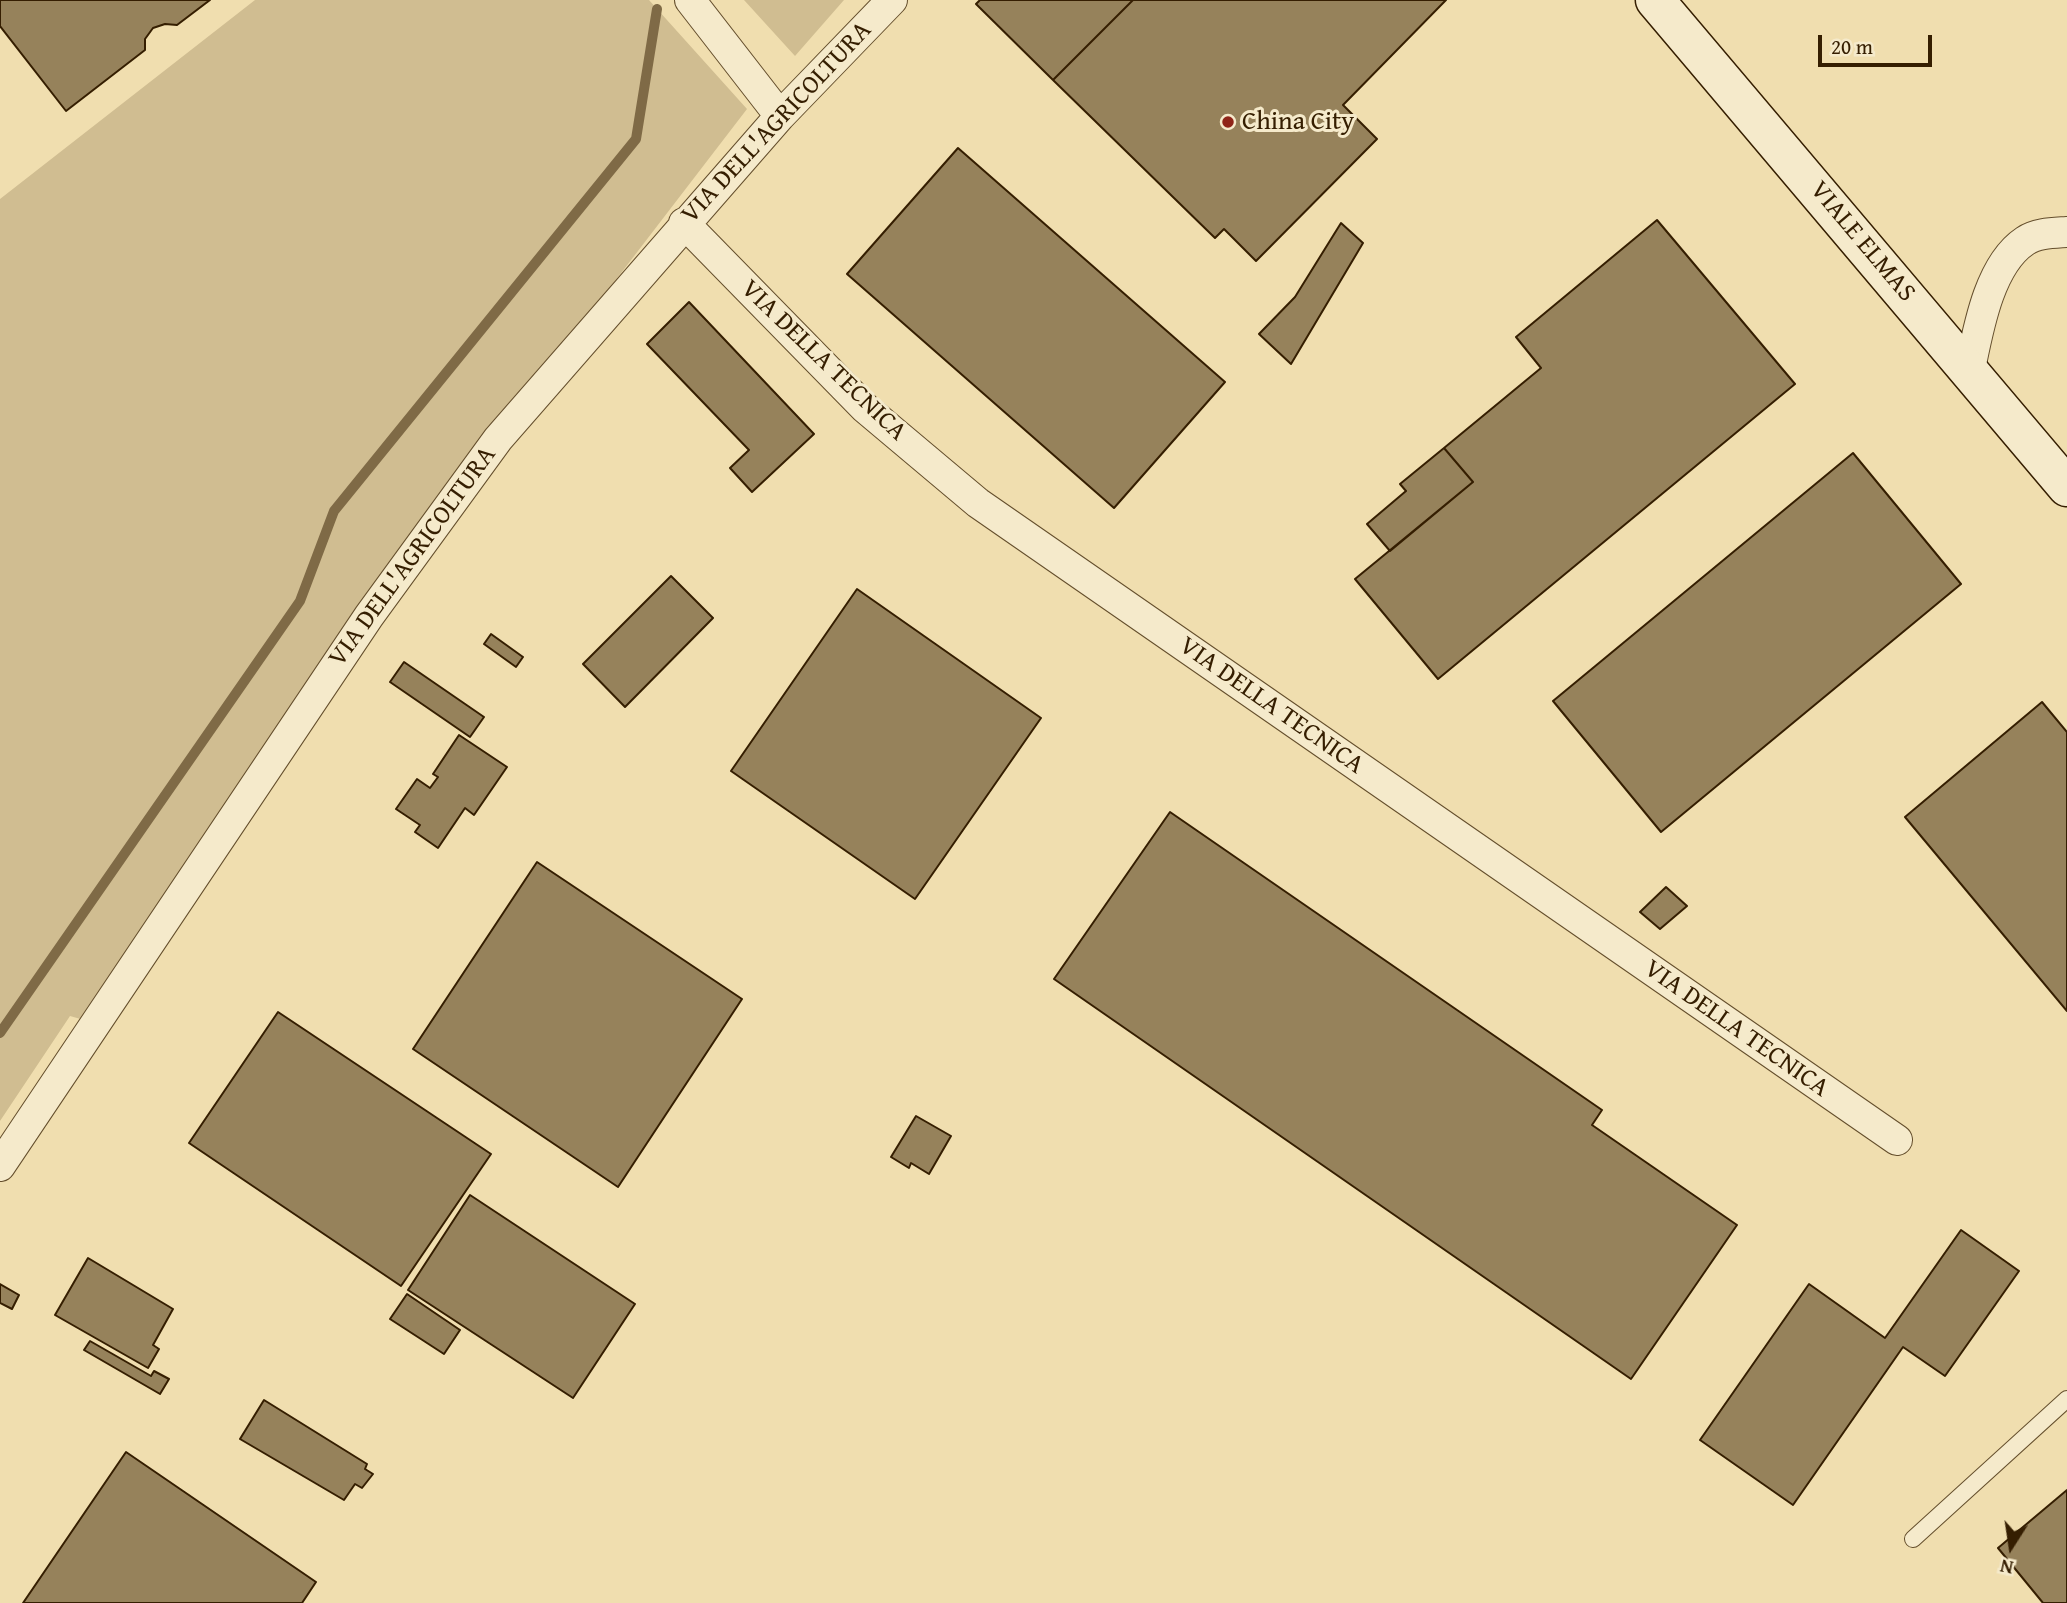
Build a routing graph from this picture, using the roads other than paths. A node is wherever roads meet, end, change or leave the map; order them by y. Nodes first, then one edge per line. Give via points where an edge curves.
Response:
1 (690, 0) edge
2 (892, 0) edge
3 (1655, 0) edge
4 (780, 116) junction
5 (684, 223) junction
6 (2067, 232) edge
7 (1970, 369) junction
8 (2067, 487) edge
9 (1897, 1140) dead end
10 (0, 1166) edge
11 (2067, 1399) edge
12 (1913, 1539) dead end

1 - 4 street
2 - 4 street, VIA DELL'AGRICOLTURA
3 - 7 main road, VIALE ELMAS
4 - 5 street, VIA DELL'AGRICOLTURA
5 - 9 street, VIA DELLA TECNICA via 865,408 978,503
5 - 10 street, VIA DELL'AGRICOLTURA via 498,439 369,616
6 - 7 street via 2025,241 2005,264 1987,300
7 - 8 main road, VIALE ELMAS
11 - 12 lane

